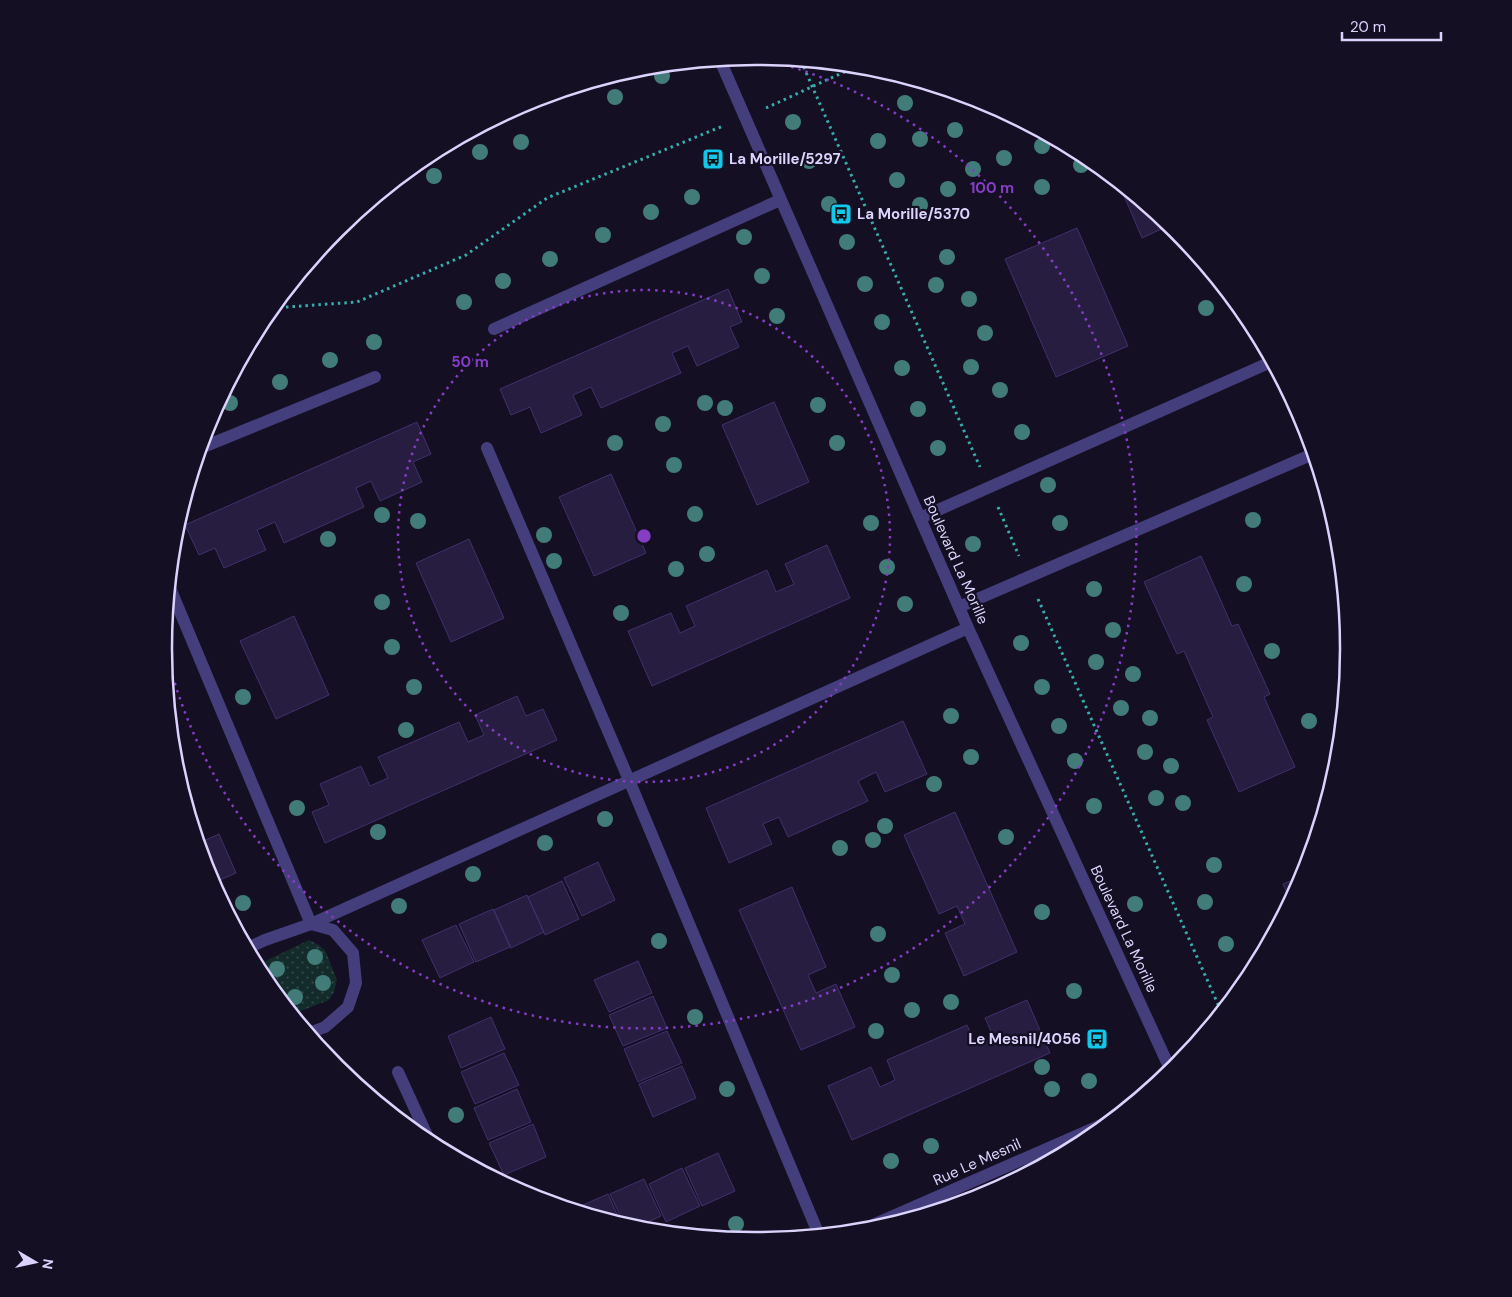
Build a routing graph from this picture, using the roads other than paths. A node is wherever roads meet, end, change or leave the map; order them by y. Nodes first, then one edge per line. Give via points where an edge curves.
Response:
1 (723, 66) edge
2 (780, 200) junction
3 (494, 329) dead end
4 (1265, 365) edge
5 (375, 377) dead end
6 (209, 445) edge
7 (487, 448) dead end
8 (1307, 456) edge
9 (920, 518) junction
10 (175, 600) edge
11 (959, 607) junction
12 (968, 628) junction
13 (629, 780) junction
14 (311, 924) junction
15 (254, 945) edge
16 (315, 1030) edge
17 (1167, 1063) edge
18 (398, 1072) dead end
19 (423, 1128) edge
20 (1073, 1138) edge
21 (931, 1205) edge
22 (816, 1229) edge

1 - 2 street, Boulevard La Morille
2 - 3 street
2 - 9 street, Boulevard La Morille
4 - 9 street
5 - 6 street
7 - 13 street
8 - 11 street
9 - 11 street, Boulevard La Morille
10 - 14 street
11 - 12 street, Boulevard La Morille
12 - 13 street
12 - 17 street, Boulevard La Morille
13 - 14 street
13 - 22 street
14 - 15 street
14 - 16 street via 333,930 353,953 356,983 348,1007
18 - 19 street
20 - 21 street, Rue Le Mesnil

